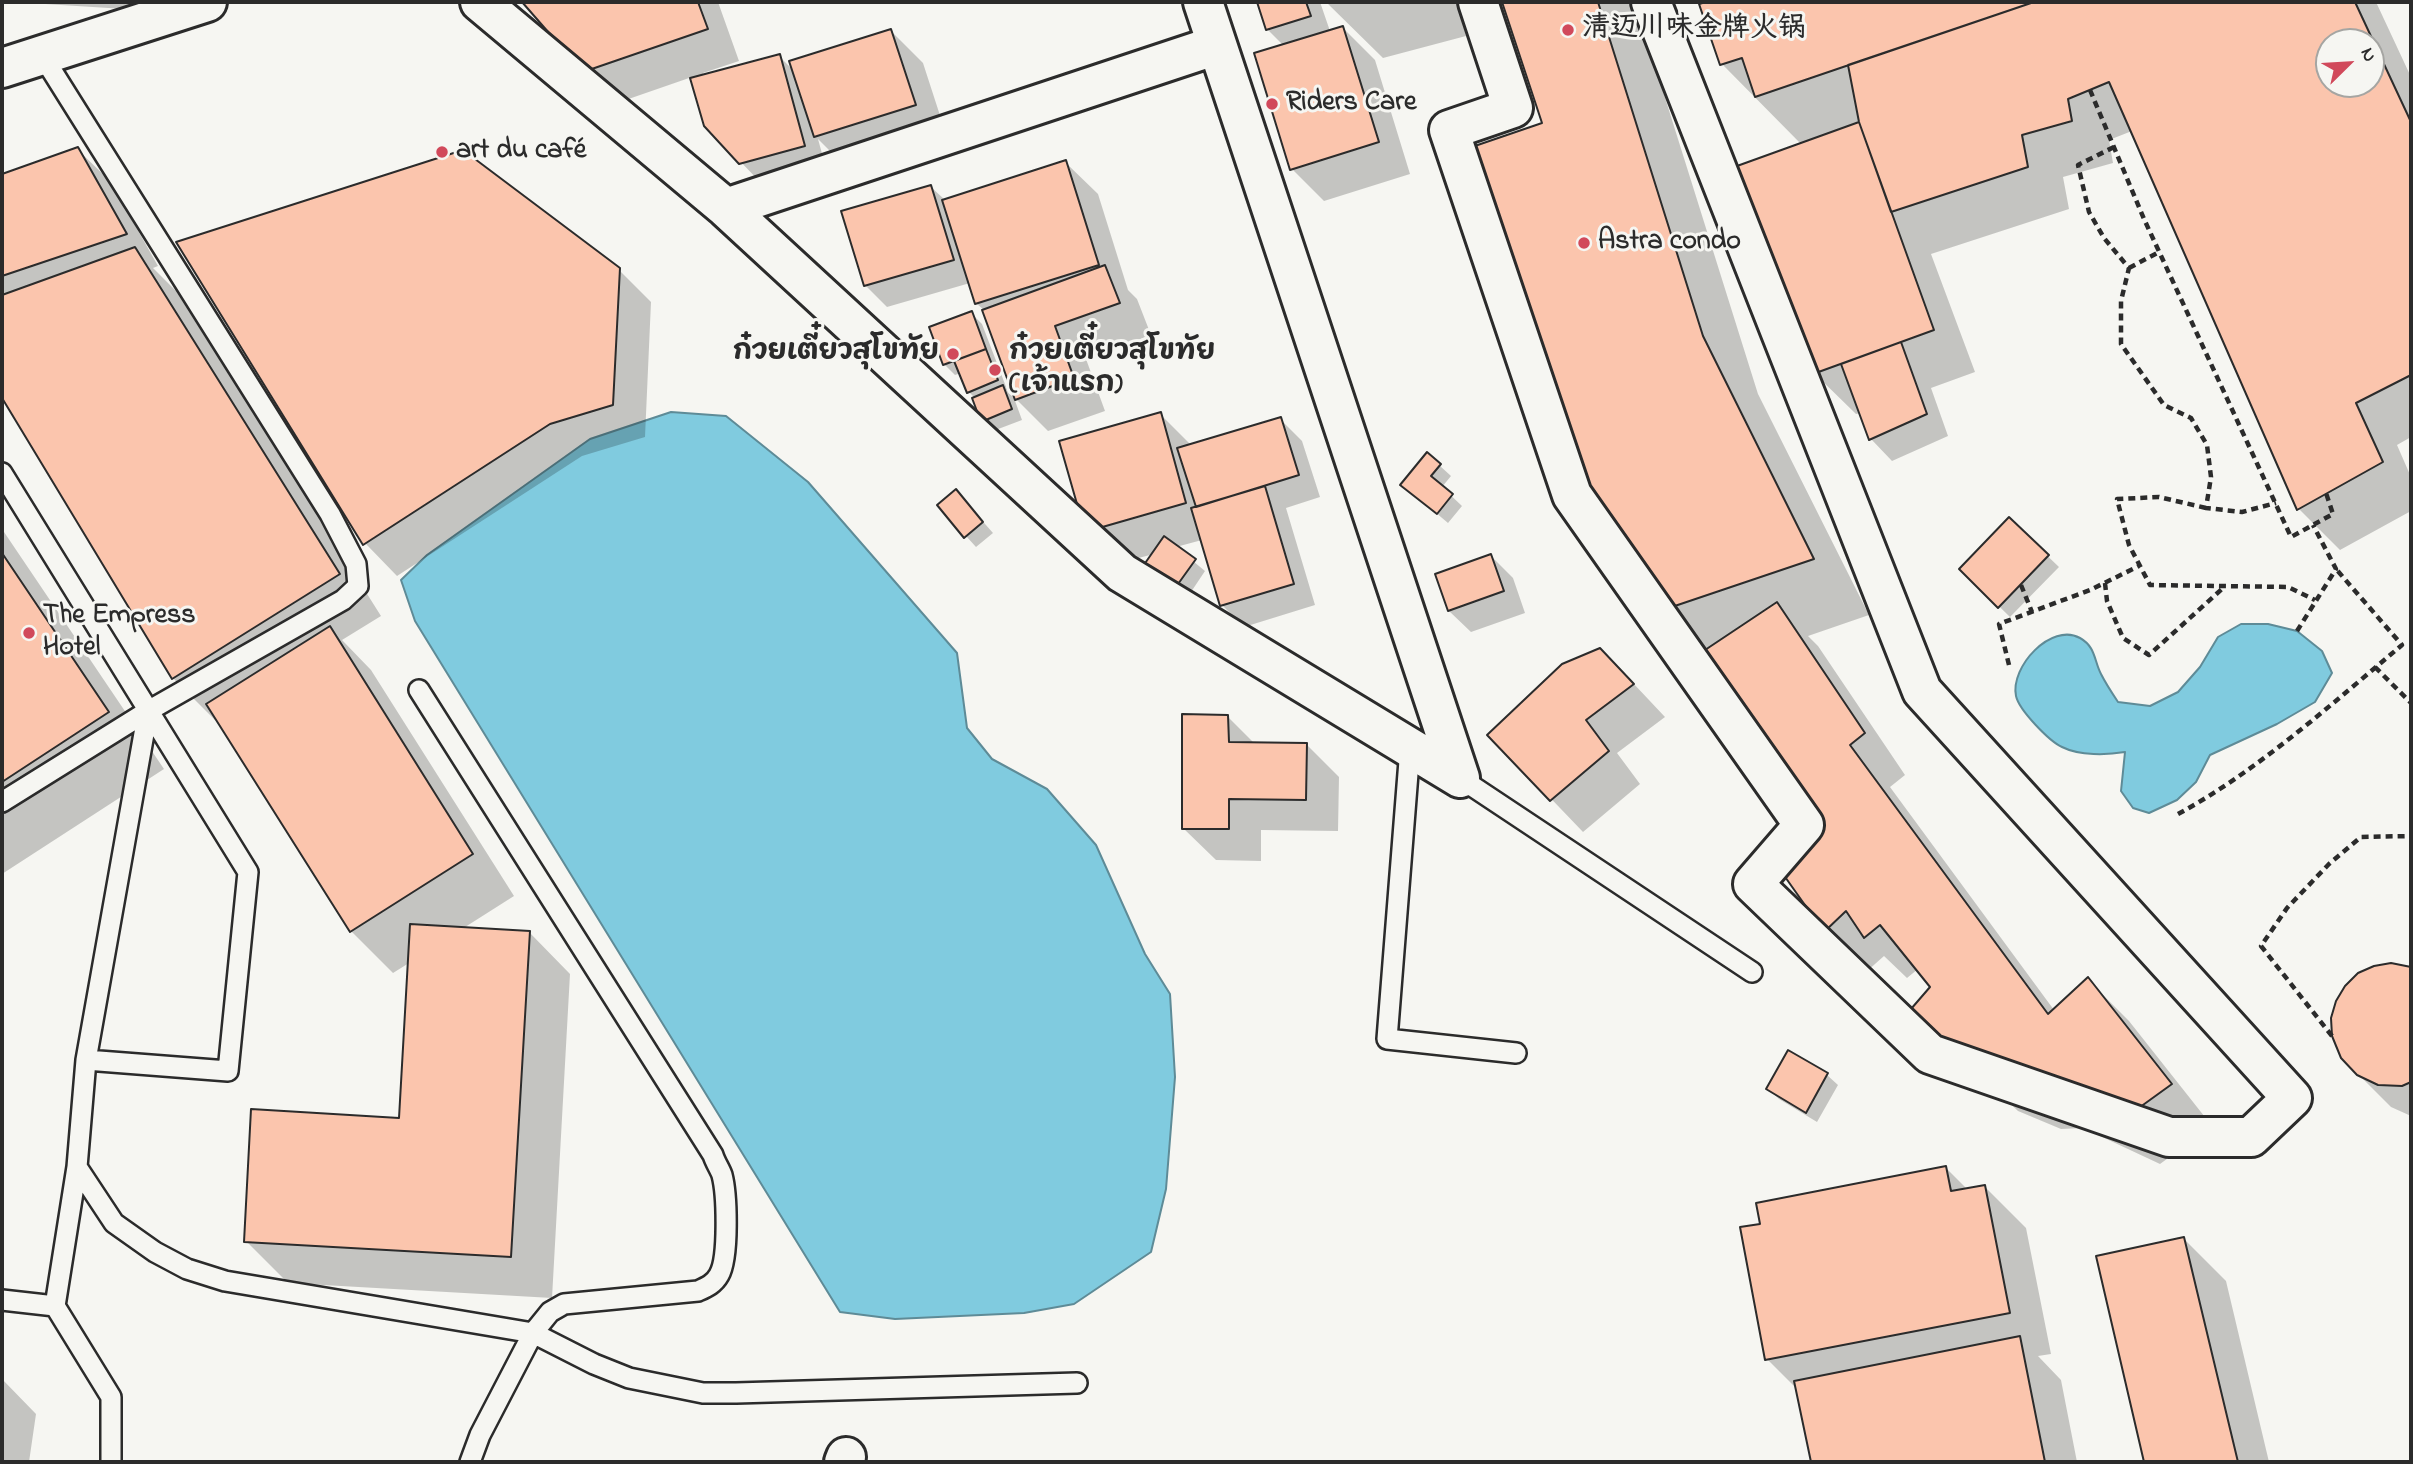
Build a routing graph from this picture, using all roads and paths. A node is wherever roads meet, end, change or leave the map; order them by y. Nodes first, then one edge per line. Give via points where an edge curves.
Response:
1 (207, 2) edge
2 (480, 2) edge
3 (1203, 2) edge
4 (1478, 2) edge
5 (1651, 2) edge
6 (150, 11) edge
7 (1217, 45) junction
8 (42, 55) junction
9 (2, 68) edge
10 (2090, 90) dead end
11 (2114, 147) junction
12 (726, 208) junction
13 (2159, 252) junction
14 (2129, 268) junction
15 (2, 472) edge
16 (2326, 493) dead end
17 (2276, 503) junction
18 (2206, 508) junction
19 (2313, 526) junction
20 (2139, 566) junction
21 (2336, 569) junction
22 (2105, 583) junction
23 (2021, 585) dead end
24 (2223, 587) junction
25 (2315, 600) junction
26 (2032, 612) junction
27 (2297, 631) dead end
28 (2009, 665) dead end
29 (2375, 667) junction
30 (419, 691) dead end
31 (2411, 703) edge
32 (148, 711) junction
33 (1410, 748) junction
34 (1460, 778) junction
35 (2, 802) edge
36 (2178, 814) dead end
37 (2411, 836) edge
38 (1752, 972) dead end
39 (2332, 1036) dead end
40 (1516, 1053) dead end
41 (86, 1059) junction
42 (77, 1167) junction
43 (2, 1300) edge
44 (55, 1306) junction
45 (533, 1333) junction
46 (1077, 1383) dead end
47 (111, 1462) edge
48 (470, 1462) edge

1 - 6 street
2 - 12 street
3 - 7 street
4 - 5 street via 1513,108 1449,130 1572,495 1804,825 1754,884 1930,1054 2169,1137 2251,1137 2292,1098 1922,691
6 - 8 street
7 - 12 street
7 - 34 street
8 - 9 street
8 - 32 lane via 330,514 356,564 358,586 343,600
10 - 11 path
11 - 13 path
11 - 14 path via 2078,165 2089,212
12 - 33 street via 1122,573
13 - 14 path
13 - 17 path
14 - 18 path via 2120,302 2121,344 2164,405 2191,418 2207,445 2211,478
15 - 32 lane
16 - 19 path via 2333,514
17 - 18 path via 2242,512
17 - 19 path via 2291,537
18 - 20 path via 2159,497 2118,499
19 - 21 path
20 - 22 path
20 - 24 path via 2150,585
21 - 25 path
21 - 29 path via 2402,645
22 - 24 path via 2107,601 2123,638 2149,655
22 - 26 path
23 - 26 path
24 - 25 path via 2288,587
25 - 27 path
26 - 28 path via 1999,624
29 - 31 path
29 - 36 path via 2275,748
30 - 45 lane via 722,1176 724,1262 710,1286 564,1304
32 - 35 lane
32 - 41 lane
32 - 41 lane via 248,872 228,1071
33 - 34 street
33 - 40 lane via 1387,1039
34 - 38 lane
37 - 39 path via 2361,837 2287,908 2261,946
41 - 42 lane
42 - 44 lane
42 - 45 lane via 114,1223 187,1269 225,1281
43 - 44 lane
44 - 47 lane via 111,1397
45 - 46 lane via 629,1378 703,1393
45 - 48 lane

